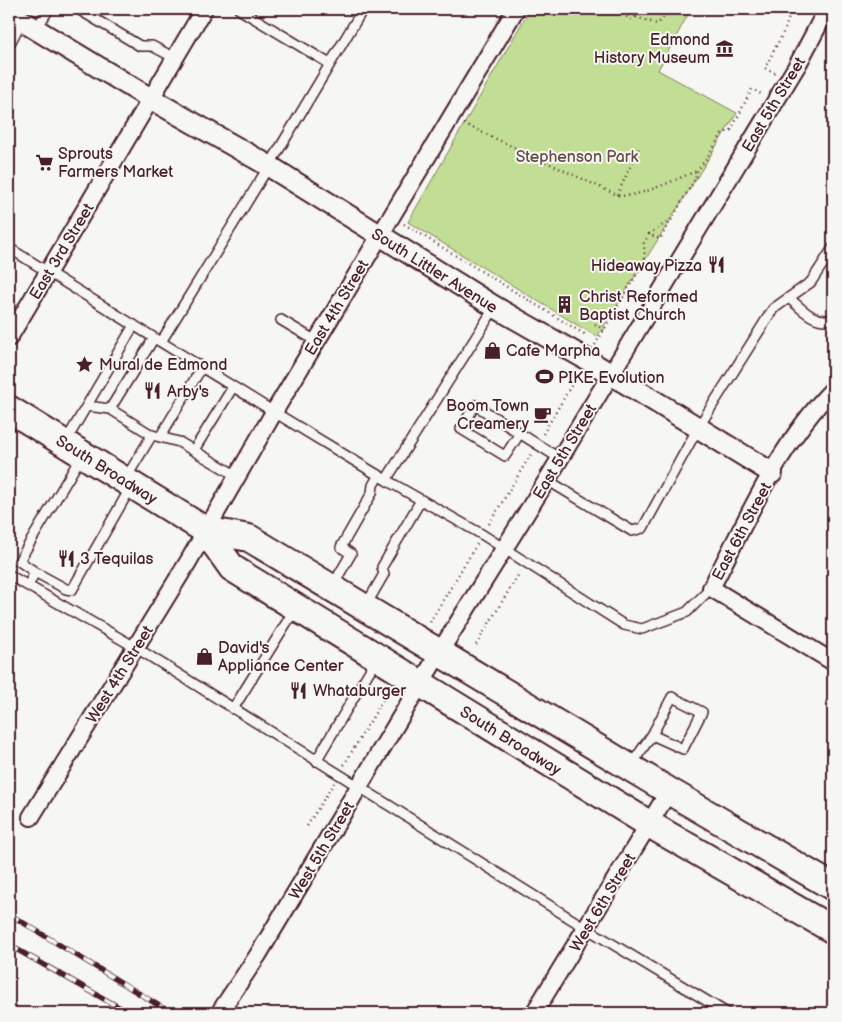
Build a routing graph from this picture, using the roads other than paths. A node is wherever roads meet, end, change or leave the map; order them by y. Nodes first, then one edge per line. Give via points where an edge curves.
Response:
1 (49, 9) edge
2 (78, 9) edge
3 (204, 9) edge
4 (239, 9) edge
5 (362, 9) edge
6 (516, 9) edge
7 (827, 9) edge
8 (22, 21) edge
9 (9, 45) edge
10 (175, 58) junction
11 (330, 64) junction
12 (151, 99) junction
13 (269, 166) junction
14 (380, 235) junction
15 (9, 248) edge
16 (833, 248) edge
17 (48, 273) junction
18 (788, 298) junction
19 (495, 307) junction
20 (833, 319) edge
21 (280, 320) dead end
22 (134, 325) junction
23 (9, 338) edge
24 (158, 340) junction
25 (316, 341) junction
26 (202, 367) junction
27 (610, 375) junction
28 (234, 387) junction
29 (833, 388) edge
30 (87, 406) junction
31 (9, 409) edge
32 (110, 409) junction
33 (274, 412) junction
34 (698, 428) junction
35 (520, 433) junction
36 (156, 436) junction
37 (74, 449) junction
38 (194, 450) junction
39 (560, 458) junction
40 (772, 473) junction
41 (237, 476) junction
42 (382, 477) junction
43 (547, 480) junction
44 (128, 483) junction
45 (421, 500) junction
46 (205, 530) junction
47 (504, 549) junction
48 (35, 572) junction
49 (9, 575) edge
50 (28, 586) junction
51 (332, 588) junction
52 (711, 588) junction
53 (297, 607) junction
54 (365, 607) junction
55 (135, 648) junction
56 (439, 653) junction
57 (378, 657) junction
58 (833, 662) edge
59 (421, 684) junction
60 (233, 709) junction
61 (652, 735) junction
62 (316, 761) junction
63 (630, 767) junction
64 (359, 788) junction
65 (669, 791) junction
66 (31, 817) dead end
67 (649, 824) junction
68 (833, 887) edge
69 (586, 928) junction
70 (833, 930) edge
71 (219, 1013) edge
72 (534, 1013) edge
73 (727, 1013) edge

1 - 8 lane
2 - 10 lane via 140,46 152,46
3 - 10 street, East 3rd Street
4 - 11 lane
5 - 11 lane
6 - 14 street, East 4th Street
7 - 27 street, East 5th Street via 798,64
8 - 9 lane
8 - 12 street, South Littler Avenue
10 - 12 street, East 3rd Street
11 - 13 lane
12 - 13 street, South Littler Avenue
12 - 17 street, East 3rd Street
13 - 14 street, South Littler Avenue
13 - 24 lane
14 - 19 street, South Littler Avenue
14 - 25 street, East 4th Street
15 - 17 lane
16 - 18 lane via 811,282
17 - 22 lane
17 - 23 street, East 3rd Street
18 - 20 lane via 812,317
18 - 34 lane via 773,309
19 - 27 street, South Littler Avenue
19 - 42 lane
21 - 25 lane
22 - 24 lane
22 - 30 lane
24 - 26 lane
24 - 32 lane
25 - 33 street, East 4th Street
26 - 28 lane
26 - 36 lane
27 - 34 street, South Littler Avenue
27 - 39 street, East 5th Street
28 - 33 lane
28 - 38 lane
29 - 40 street via 814,408
30 - 32 lane
30 - 37 lane
31 - 37 main road, South Broadway
32 - 36 lane
33 - 41 street, East 4th Street
33 - 42 lane
34 - 40 street, South Littler Avenue
34 - 43 lane via 643,528 632,531
35 - 35 lane via 475,405 461,429 505,456
35 - 39 lane
36 - 38 lane
36 - 44 lane
37 - 44 main road, South Broadway
37 - 48 lane via 18,561
38 - 41 lane
39 - 43 street, East 5th Street
40 - 52 street, East 6th Street
41 - 46 street, East 4th Street
42 - 45 lane
42 - 51 lane via 373,485 340,547 351,554
43 - 47 street, East 5th Street
44 - 46 main road, South Broadway
44 - 48 lane via 72,590
45 - 47 lane
45 - 54 lane via 382,567 384,574
46 - 51 main road, South Broadway via 249,538
46 - 53 main road, South Broadway via 232,568
46 - 55 street, West 4th Street
47 - 52 lane via 624,625 642,629 687,612
47 - 56 street, East 5th Street
48 - 50 lane
49 - 50 lane
50 - 55 lane
51 - 54 main road, South Broadway
52 - 58 street
53 - 57 main road, South Broadway
53 - 60 lane
54 - 56 main road, South Broadway
55 - 60 lane
55 - 66 street, West 4th Street
56 - 59 street, East 5th Street
56 - 63 main road, South Broadway
57 - 59 main road, South Broadway
57 - 62 lane
59 - 64 street, West 5th Street
59 - 67 main road, South Broadway
60 - 62 lane
61 - 61 lane via 672,697 702,712 684,749
61 - 63 lane
62 - 64 lane
63 - 65 main road, South Broadway
64 - 69 lane
64 - 71 street, West 5th Street
65 - 67 street, West 6th Street
65 - 68 main road, South Broadway
67 - 69 street, West 6th Street
67 - 70 main road, South Broadway
69 - 72 street, West 6th Street
69 - 73 lane

